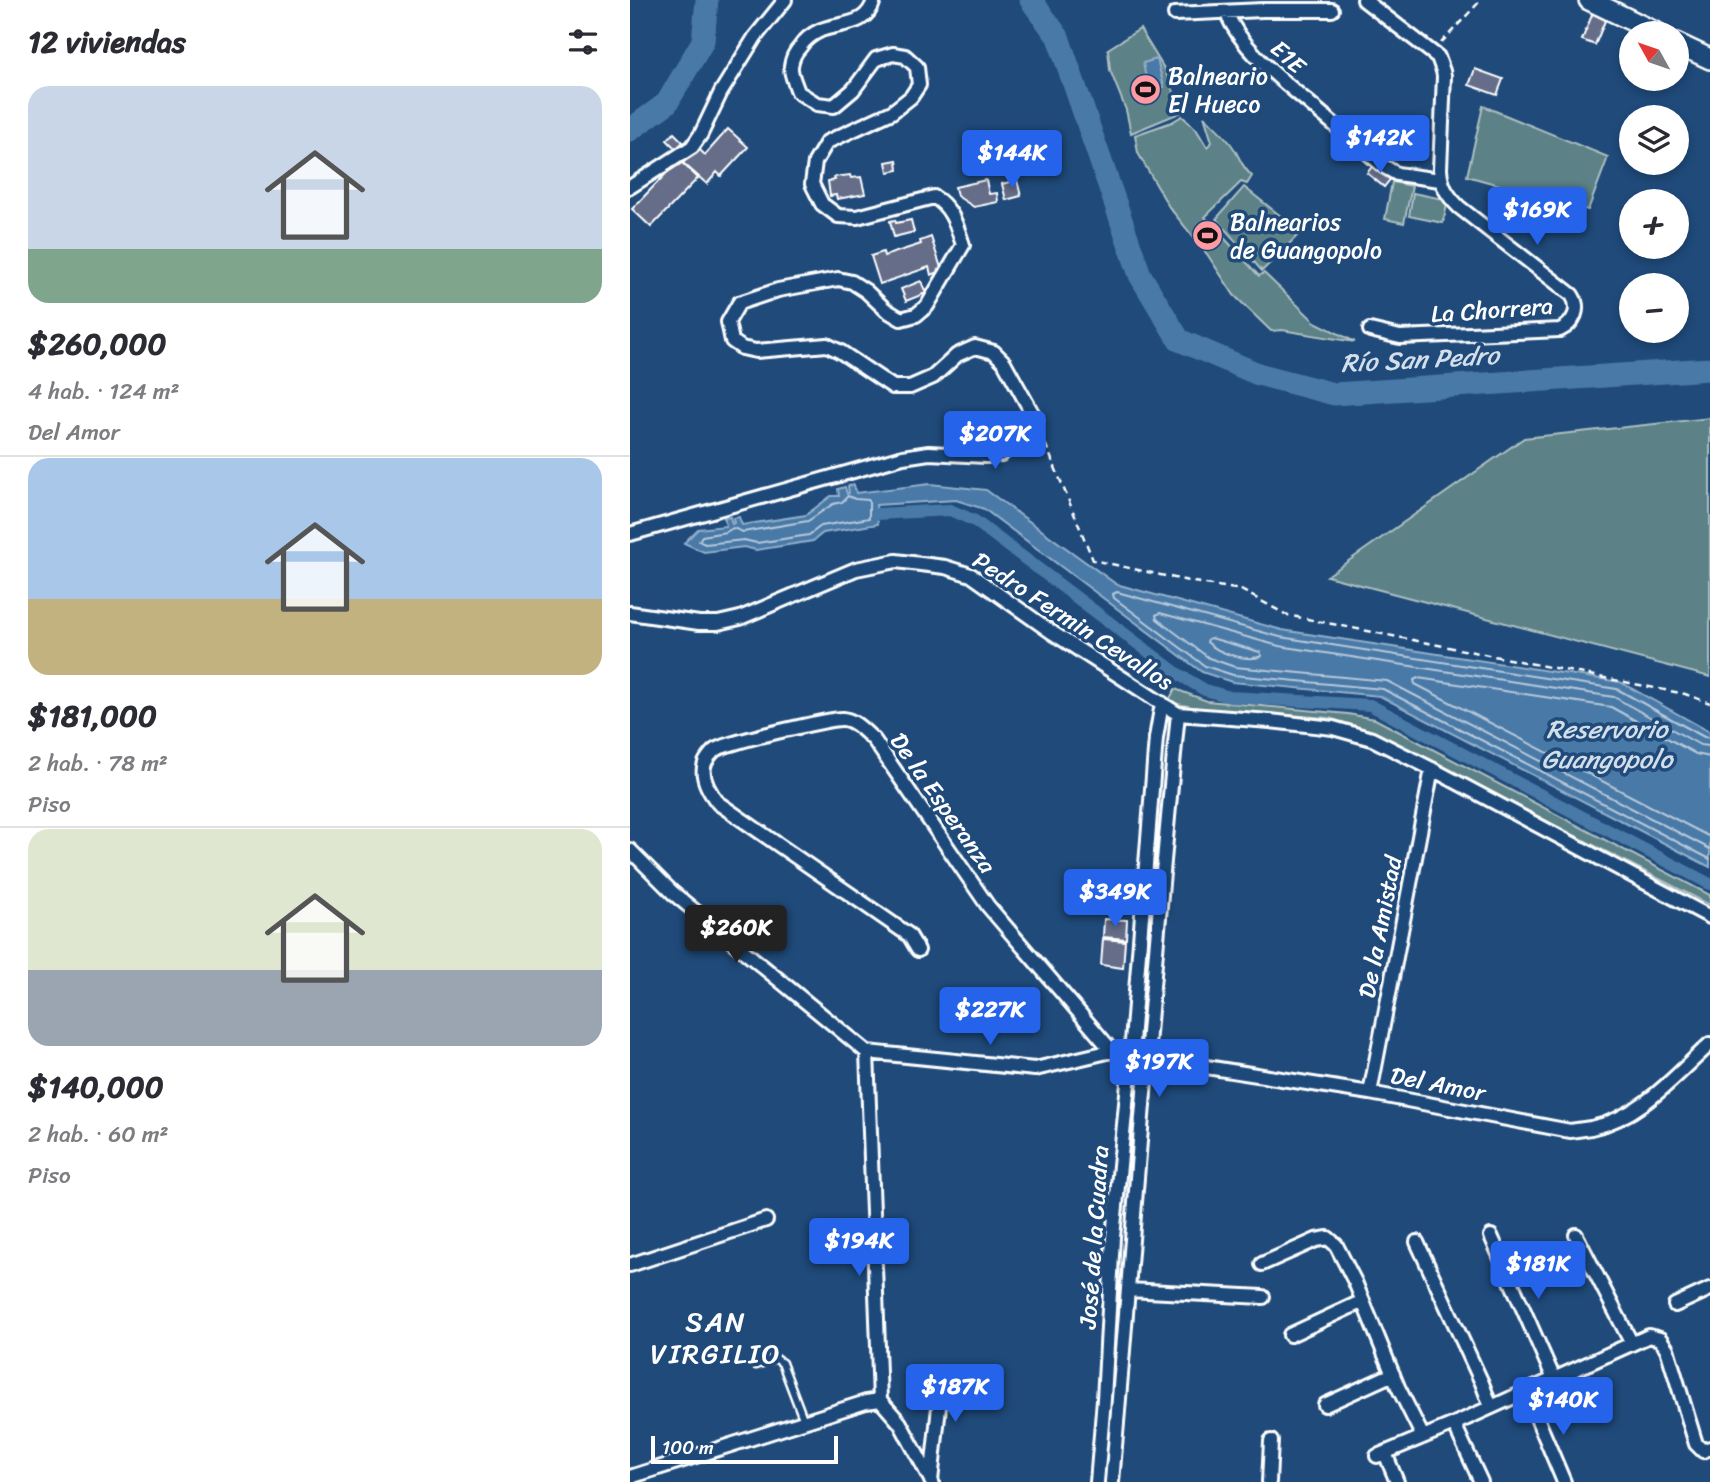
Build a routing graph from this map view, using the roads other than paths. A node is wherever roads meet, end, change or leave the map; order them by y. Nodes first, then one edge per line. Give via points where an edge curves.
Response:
1 (785, 0) edge
2 (874, 0) edge
3 (1364, 0) edge
4 (1589, 0) edge
5 (1332, 10) dead end
6 (1226, 12) junction
7 (1175, 14) dead end
8 (1632, 21) edge
9 (1689, 49) edge
10 (1710, 59) edge
11 (1440, 180) junction
12 (630, 187) edge
13 (1370, 330) dead end
14 (630, 534) edge
15 (630, 614) edge
16 (1162, 703) junction
17 (1178, 714) junction
18 (1432, 769) junction
19 (630, 850) edge
20 (1144, 888) junction
21 (1162, 889) junction
22 (1710, 917) edge
23 (918, 950) dead end
24 (1710, 1044) edge
25 (1112, 1051) junction
26 (867, 1052) junction
27 (1130, 1057) junction
28 (1146, 1058) junction
29 (1370, 1093) junction
30 (766, 1220) dead end
31 (1491, 1236) dead end
32 (1576, 1236) dead end
33 (1113, 1237) junction
34 (1132, 1238) junction
35 (1417, 1242) dead end
36 (1262, 1264) dead end
37 (630, 1265) edge
38 (1710, 1289) edge
39 (1128, 1290) junction
40 (1263, 1297) dead end
41 (1363, 1301) junction
42 (1675, 1305) dead end
43 (1290, 1335) dead end
44 (1632, 1344) junction
45 (756, 1365) dead end
46 (1393, 1374) junction
47 (942, 1379) dead end
48 (1554, 1379) junction
49 (1526, 1392) junction
50 (1104, 1399) junction
51 (1119, 1399) junction
52 (880, 1400) junction
53 (1325, 1405) dead end
54 (1491, 1407) junction
55 (804, 1421) junction
56 (1454, 1424) junction
57 (1423, 1437) junction
58 (1271, 1441) dead end
59 (1707, 1450) edge
60 (630, 1477) edge
61 (932, 1482) edge
62 (1097, 1482) edge
63 (1112, 1482) edge
64 (1269, 1482) edge
65 (1397, 1482) edge
66 (1481, 1482) edge
67 (1564, 1482) edge

1 - 12 street via 755,37 692,147
2 - 14 street via 862,18 806,39 790,68 798,92 817,104 834,106 876,60 893,54 905,56 917,67 919,85 892,112 827,142 814,162 811,184 822,204 838,216 857,216 934,197 944,203 963,245 927,306 916,315 901,319 866,290 838,279 739,303 728,322 732,341 756,351 827,345 893,387 910,387 933,377 957,355 975,347 994,352 1004,362 1036,420 1001,454 903,457
3 - 11 street via 1438,57 1443,71
4 - 8 main road
5 - 6 street
6 - 7 street
6 - 11 street, E1E via 1233,29 1256,56 1383,166 1397,174
9 - 10 main road
11 - 13 street, La Chorrera via 1459,207 1572,295 1575,316 1560,330 1400,337
15 - 16 street, Pedro Fermin Cevallos via 718,623 856,569 896,561 945,567 971,575
16 - 17 street, Pedro Fermin Cevallos
16 - 20 street, José de la Cuadra
17 - 18 street, Pedro Fermin Cevallos via 1333,728 1372,739
17 - 21 street, José de la Cuadra
18 - 22 street, Pedro Fermin Cevallos
18 - 29 street, De la Amistad
19 - 26 street via 674,893
20 - 21 street
20 - 27 street, José de la Cuadra
21 - 28 street, José de la Cuadra
23 - 25 street, De la Esperanza via 909,934 718,803 705,779 705,763 716,748 819,722 844,719 861,727 988,906
24 - 29 street, Del Amor via 1646,1101 1594,1128 1570,1131
25 - 26 street via 1035,1069
25 - 27 street
26 - 52 street
27 - 28 street, Del Amor
27 - 33 street, José de la Cuadra
28 - 29 street, Del Amor
28 - 34 street, José de la Cuadra
30 - 37 street
31 - 48 street
32 - 44 street
33 - 34 street
33 - 50 street, José de la Cuadra
34 - 39 street, José de la Cuadra
35 - 54 street
36 - 41 street via 1328,1238 1336,1245
38 - 42 street
39 - 40 street
39 - 51 street, José de la Cuadra
41 - 43 street
41 - 46 street
44 - 48 street
44 - 59 street via 1649,1336 1664,1343 1696,1444
45 - 55 lane via 775,1358 782,1363
46 - 53 street
46 - 57 street
47 - 61 street
48 - 49 street
49 - 54 street
49 - 67 street
50 - 51 street
50 - 62 street, José de la Cuadra
51 - 63 street, José de la Cuadra
52 - 55 street
52 - 61 street via 900,1423
54 - 56 street
55 - 60 street
56 - 57 street
56 - 66 street
57 - 65 street via 1381,1454
58 - 64 street

